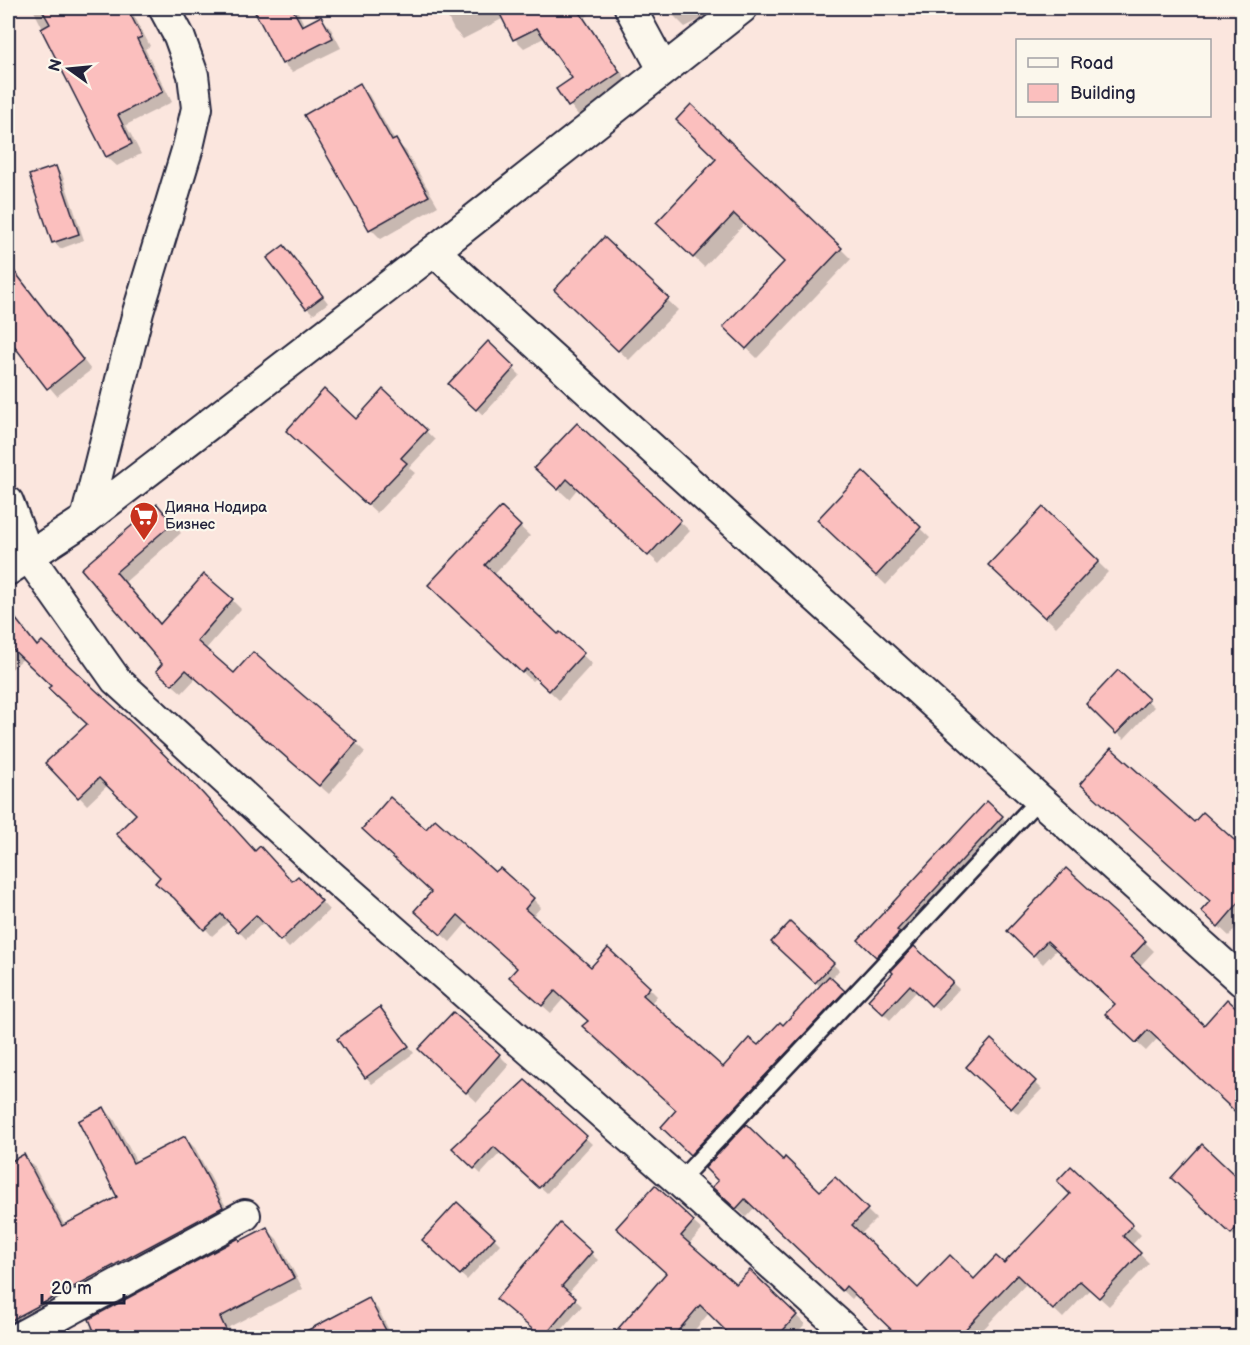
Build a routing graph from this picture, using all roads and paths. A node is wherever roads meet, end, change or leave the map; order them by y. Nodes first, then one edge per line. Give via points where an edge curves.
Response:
1 (164, 8) edge
2 (630, 8) edge
3 (742, 8) edge
4 (663, 69) junction
5 (434, 250) junction
6 (8, 502) edge
7 (86, 519) junction
8 (18, 564) edge
9 (1039, 799) junction
10 (1242, 981) edge
11 (679, 1181) junction
12 (245, 1215) dead end
13 (18, 1338) edge
14 (854, 1338) edge

1 - 7 street via 193,75 197,108 138,312
2 - 4 street
3 - 4 street
4 - 5 street
5 - 7 street
5 - 9 street
6 - 8 street
7 - 8 street
8 - 11 street via 116,680 319,865
9 - 10 street
9 - 11 lane
11 - 14 street
12 - 13 street

